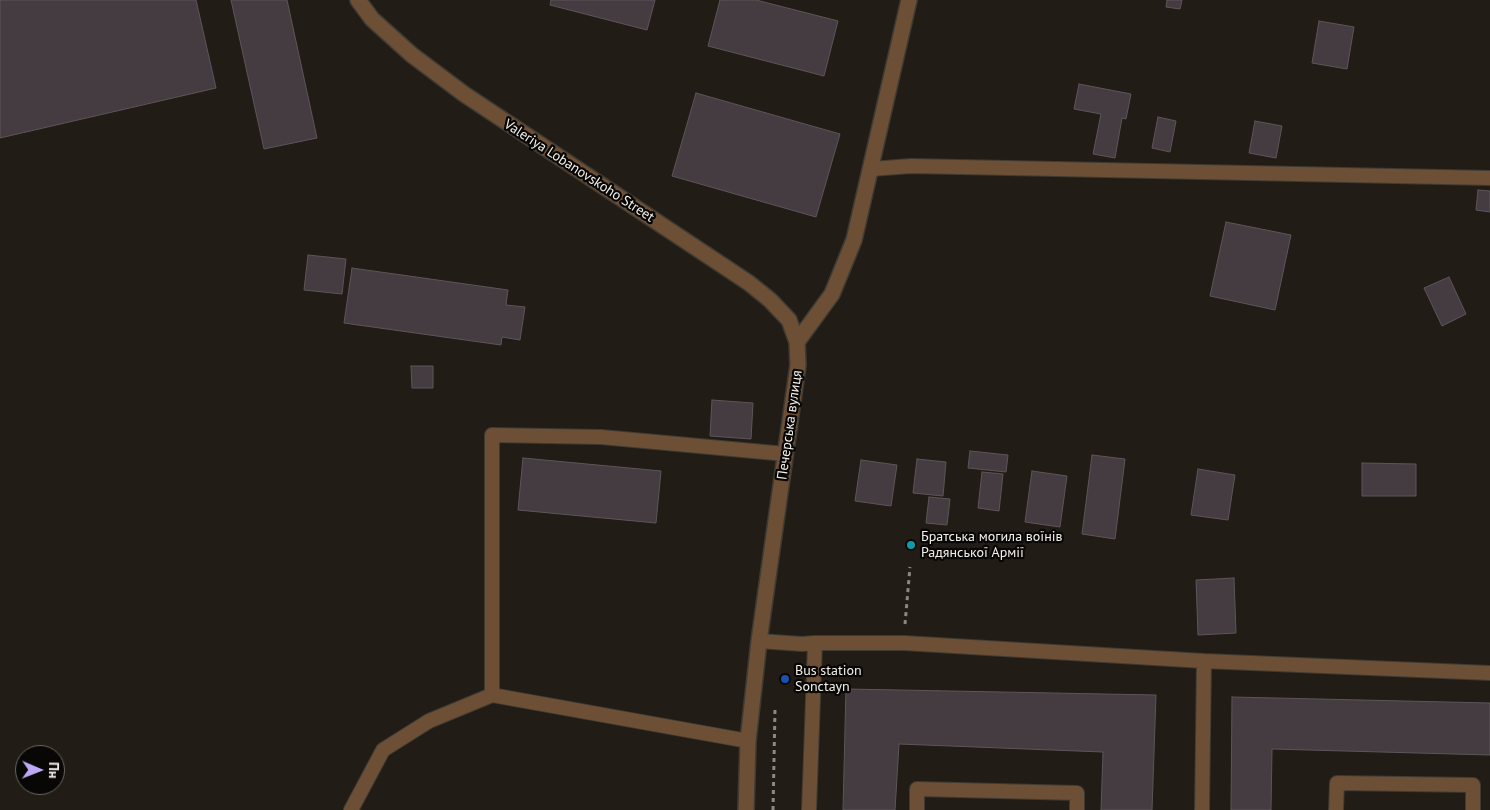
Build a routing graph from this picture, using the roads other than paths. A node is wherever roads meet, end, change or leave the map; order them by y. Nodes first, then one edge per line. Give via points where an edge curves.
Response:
1 (358, 0) edge
2 (918, 0) edge
3 (908, 7) edge
4 (870, 169) junction
5 (1490, 178) edge
6 (797, 342) junction
7 (786, 454) junction
8 (759, 642) junction
9 (815, 643) junction
10 (1204, 661) junction
11 (1490, 673) edge
12 (492, 694) junction
13 (748, 741) junction
14 (352, 810) edge
15 (746, 810) edge
16 (809, 810) edge
17 (917, 810) edge
18 (1077, 810) edge
19 (1202, 810) edge
20 (1336, 810) edge
21 (1473, 810) edge

1 - 6 street, Valeriya Lobanovskoho Street via 372,19 412,55 464,94 749,283 789,320
2 - 3 lane
3 - 4 street
4 - 5 lane via 911,166
4 - 6 street via 854,240 832,294
6 - 7 street, Печерська вулиця via 798,365
7 - 8 street, Печерська вулиця
7 - 12 lane via 602,437 492,435
8 - 9 lane
8 - 13 street, Печерська вулиця
9 - 10 lane via 904,643
9 - 16 lane
10 - 11 lane
10 - 19 lane
12 - 13 lane
12 - 14 lane via 429,721 383,750
13 - 15 street, Печерська вулиця
17 - 18 lane via 917,789 1077,793
20 - 21 lane via 1337,783 1473,785

